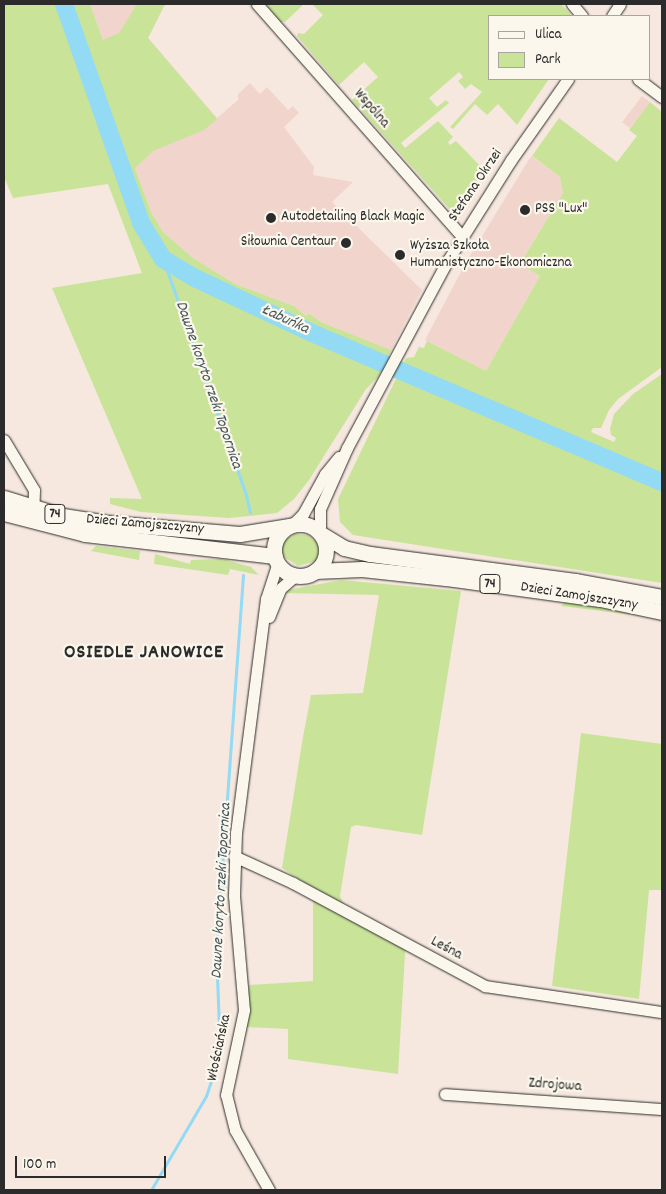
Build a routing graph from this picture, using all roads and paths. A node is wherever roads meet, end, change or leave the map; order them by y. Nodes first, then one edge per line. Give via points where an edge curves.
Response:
1 (257, 4) edge
2 (572, 4) edge
3 (620, 4) edge
4 (581, 15) edge
5 (613, 15) edge
6 (567, 80) edge
7 (639, 80) edge
8 (662, 97) edge
9 (461, 235) junction
10 (4, 440) edge
11 (347, 448) junction
12 (4, 498) edge
13 (4, 513) edge
14 (33, 515) junction
15 (290, 526) junction
16 (321, 534) junction
17 (276, 559) junction
18 (315, 571) junction
19 (296, 575) junction
20 (662, 597) edge
21 (662, 612) edge
22 (262, 635) junction
23 (234, 856) junction
24 (662, 1012) edge
25 (446, 1094) dead end
26 (662, 1108) edge
27 (269, 1190) edge

1 - 9 street, Wspólna
2 - 4 street
3 - 5 street
6 - 9 street, Stefana Okrzei
7 - 8 street
9 - 11 street, Stefana Okrzei
10 - 14 street via 34,490
11 - 15 street, Stefana Okrzei via 325,474 303,514
11 - 16 street, Stefana Okrzei via 320,509
12 - 14 main road, Dzieci Zamojszczyzny / 74
13 - 14 main road, Dzieci Zamojszczyzny / 74
14 - 15 main road, Dzieci Zamojszczyzny / 74 via 240,534
14 - 17 main road, Dzieci Zamojszczyzny / 74 via 85,534
15 - 16 main road, 74 via 307,524
15 - 17 main road via 276,542
16 - 18 main road via 326,551 323,562
16 - 20 main road, Dzieci Zamojszczyzny / 74 via 344,548 370,554 575,581
17 - 19 main road, 74
17 - 22 street, Włościańska via 266,599
18 - 19 main road, 74
18 - 21 main road, Dzieci Zamojszczyzny / 74 via 362,569 454,579 600,599
19 - 22 street, Włościańska via 279,592
22 - 23 street, Włościańska
23 - 24 street, Leśna via 292,883 485,986
23 - 27 street, Włościańska via 244,1010 241,1037 228,1080 228,1109 235,1130
25 - 26 street, Zdrojowa

